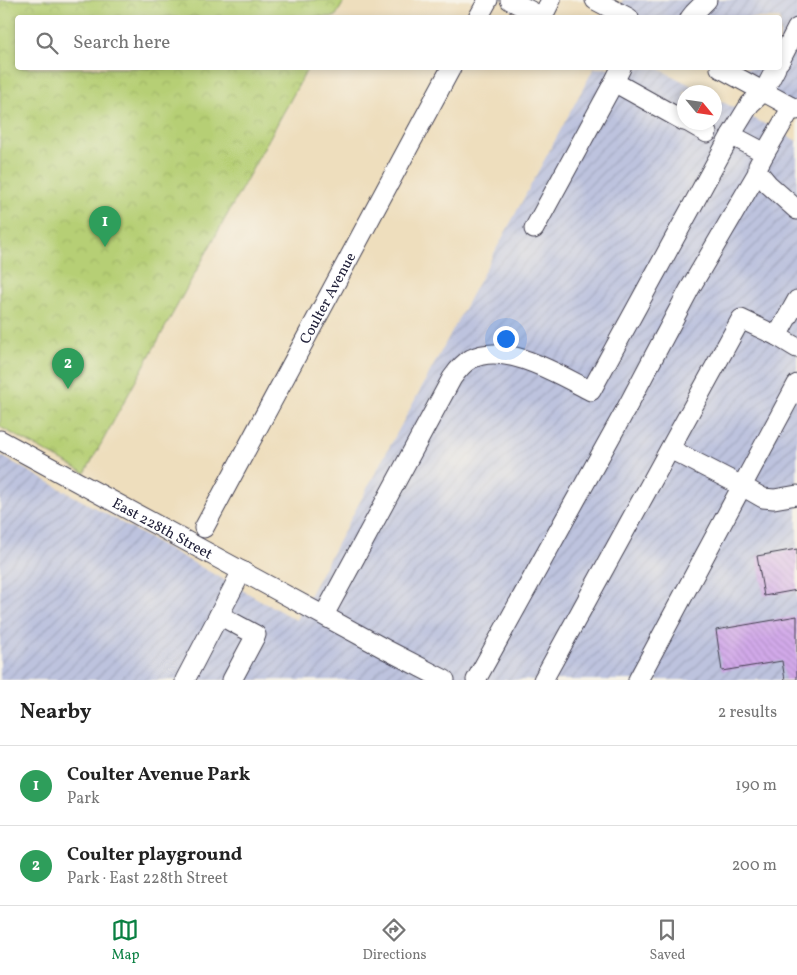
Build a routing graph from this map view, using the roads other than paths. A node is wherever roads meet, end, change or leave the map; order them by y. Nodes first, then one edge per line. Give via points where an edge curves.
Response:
1 (488, 0) edge
2 (510, 0) edge
3 (551, 0) edge
4 (595, 0) edge
5 (707, 0) edge
6 (480, 15) edge
7 (538, 15) edge
8 (543, 15) edge
9 (623, 15) edge
10 (692, 15) edge
11 (797, 28) edge
12 (782, 57) edge
13 (451, 70) edge
14 (724, 70) edge
15 (775, 70) edge
16 (618, 75) edge
17 (764, 92) junction
18 (795, 109) edge
19 (677, 116) edge
20 (702, 130) edge
21 (707, 133) dead end
22 (732, 135) junction
23 (765, 153) junction
24 (758, 172) junction
25 (797, 210) edge
26 (534, 229) dead end
27 (797, 300) edge
28 (777, 336) junction
29 (797, 348) edge
30 (797, 384) edge
31 (0, 440) edge
32 (670, 449) junction
33 (742, 486) junction
34 (797, 496) edge
35 (204, 528) dead end
36 (242, 571) junction
37 (219, 615) junction
38 (324, 615) junction
39 (185, 680) edge
40 (232, 680) edge
41 (445, 680) edge
42 (476, 680) edge
43 (544, 680) edge
44 (638, 680) edge

1 - 6 street
2 - 7 street
3 - 8 street
4 - 9 street
5 - 10 street
11 - 12 street
13 - 35 street, Coulter Avenue
14 - 17 street
15 - 17 street
16 - 19 street
16 - 26 street
17 - 18 street
17 - 22 street via 750,104
18 - 23 street
20 - 21 street
22 - 23 street
22 - 38 street via 591,391 536,363 516,357 484,355 463,364 452,378
23 - 24 street
24 - 25 street
24 - 42 street via 689,290
27 - 28 street
28 - 29 street
28 - 32 street via 742,319
30 - 33 street
31 - 36 street, East 228th Street
32 - 33 street
32 - 43 street
33 - 34 street via 763,498
33 - 44 street
36 - 37 street
36 - 38 street, East 228th Street
37 - 39 street
37 - 40 street via 256,635
38 - 41 street, East 228th Street

